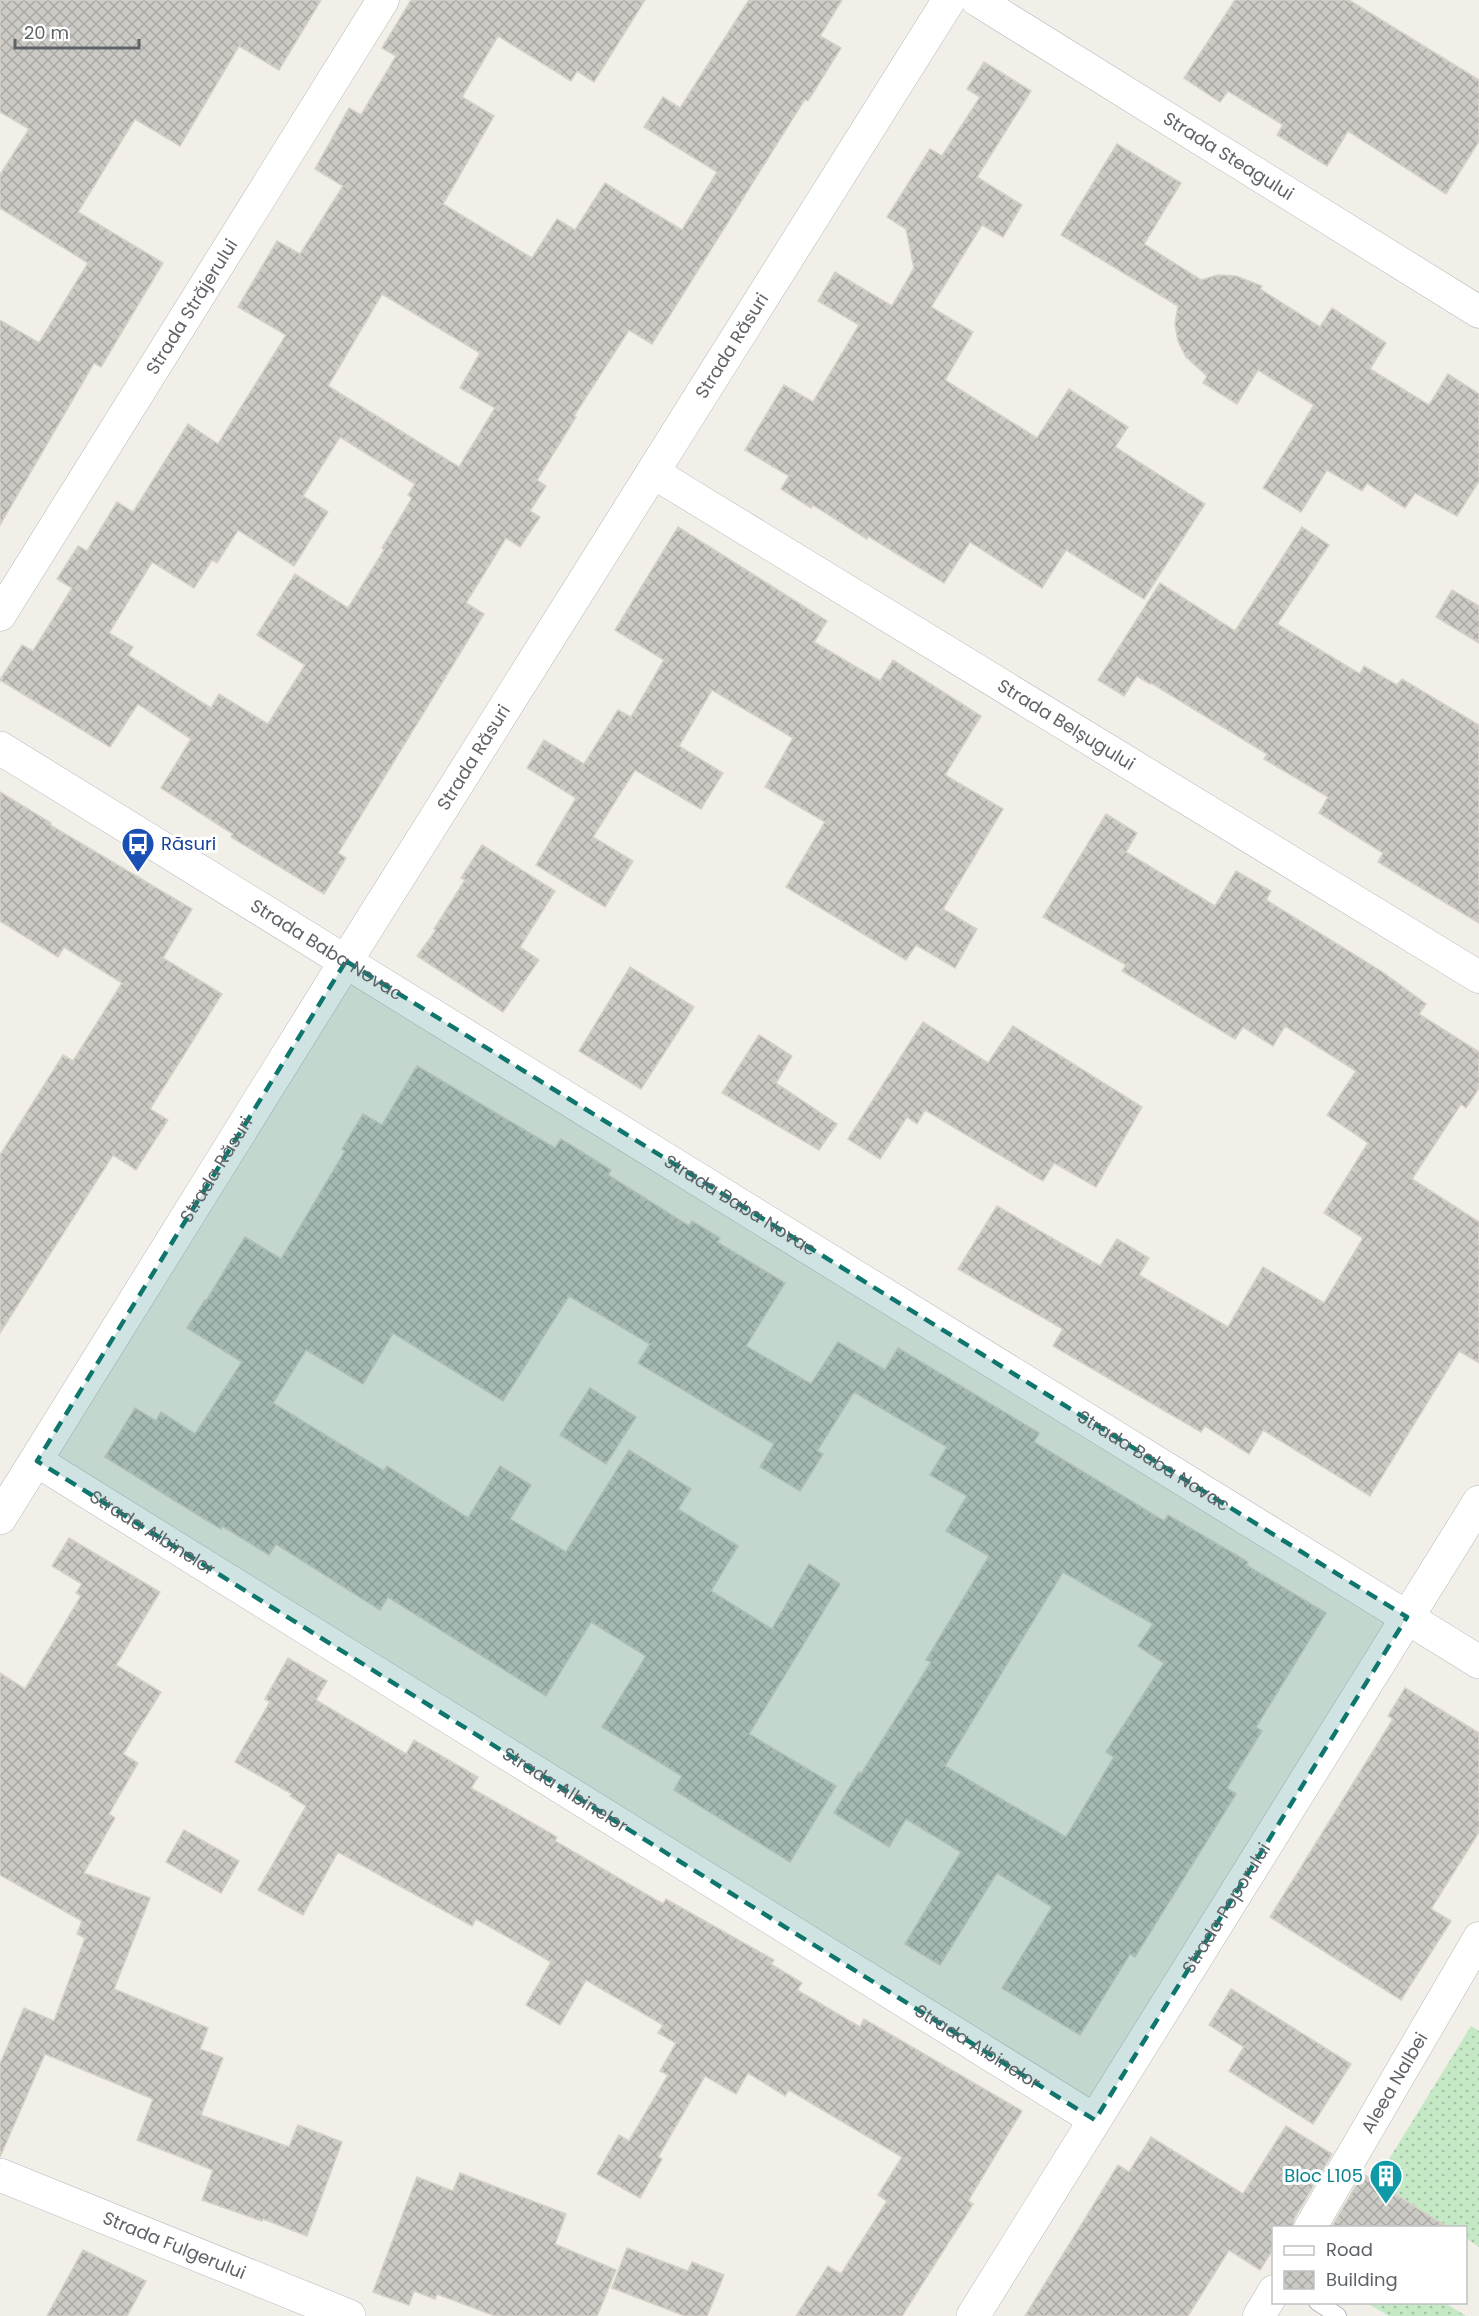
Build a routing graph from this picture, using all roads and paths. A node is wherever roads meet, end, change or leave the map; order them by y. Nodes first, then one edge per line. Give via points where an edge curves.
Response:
1 (383, 0) edge
2 (949, 0) edge
3 (977, 0) edge
4 (1479, 312) edge
5 (654, 473) junction
6 (0, 615) edge
7 (0, 748) edge
8 (346, 961) junction
9 (1479, 977) edge
10 (37, 1461) junction
11 (1479, 1502) edge
12 (0, 1518) edge
13 (1407, 1617) junction
14 (1479, 1662) edge
15 (1479, 1938) edge
16 (1095, 2120) junction
17 (0, 2175) edge
18 (1311, 2226) edge
19 (1272, 2294) edge
20 (1320, 2304) edge
21 (349, 2316) edge
22 (973, 2316) edge
23 (1259, 2316) edge
24 (1338, 2316) edge

1 - 6 street, Strada Străjerului
2 - 5 street, Strada Răsuri
3 - 4 street, Strada Steagului
5 - 8 street, Strada Răsuri
5 - 9 street, Strada Belșugului
7 - 8 street, Strada Baba Novac
8 - 10 street, Strada Răsuri
8 - 13 street, Strada Baba Novac
10 - 12 street, Strada Răsuri
10 - 16 street, Strada Albinelor
11 - 13 street, Strada Poporului
13 - 14 street, Strada Baba Novac
13 - 16 street, Strada Poporului
15 - 18 street, Aleea Nalbei
16 - 22 street, Strada Poporului
17 - 21 street, Strada Fulgerului
19 - 23 street
20 - 24 lane

